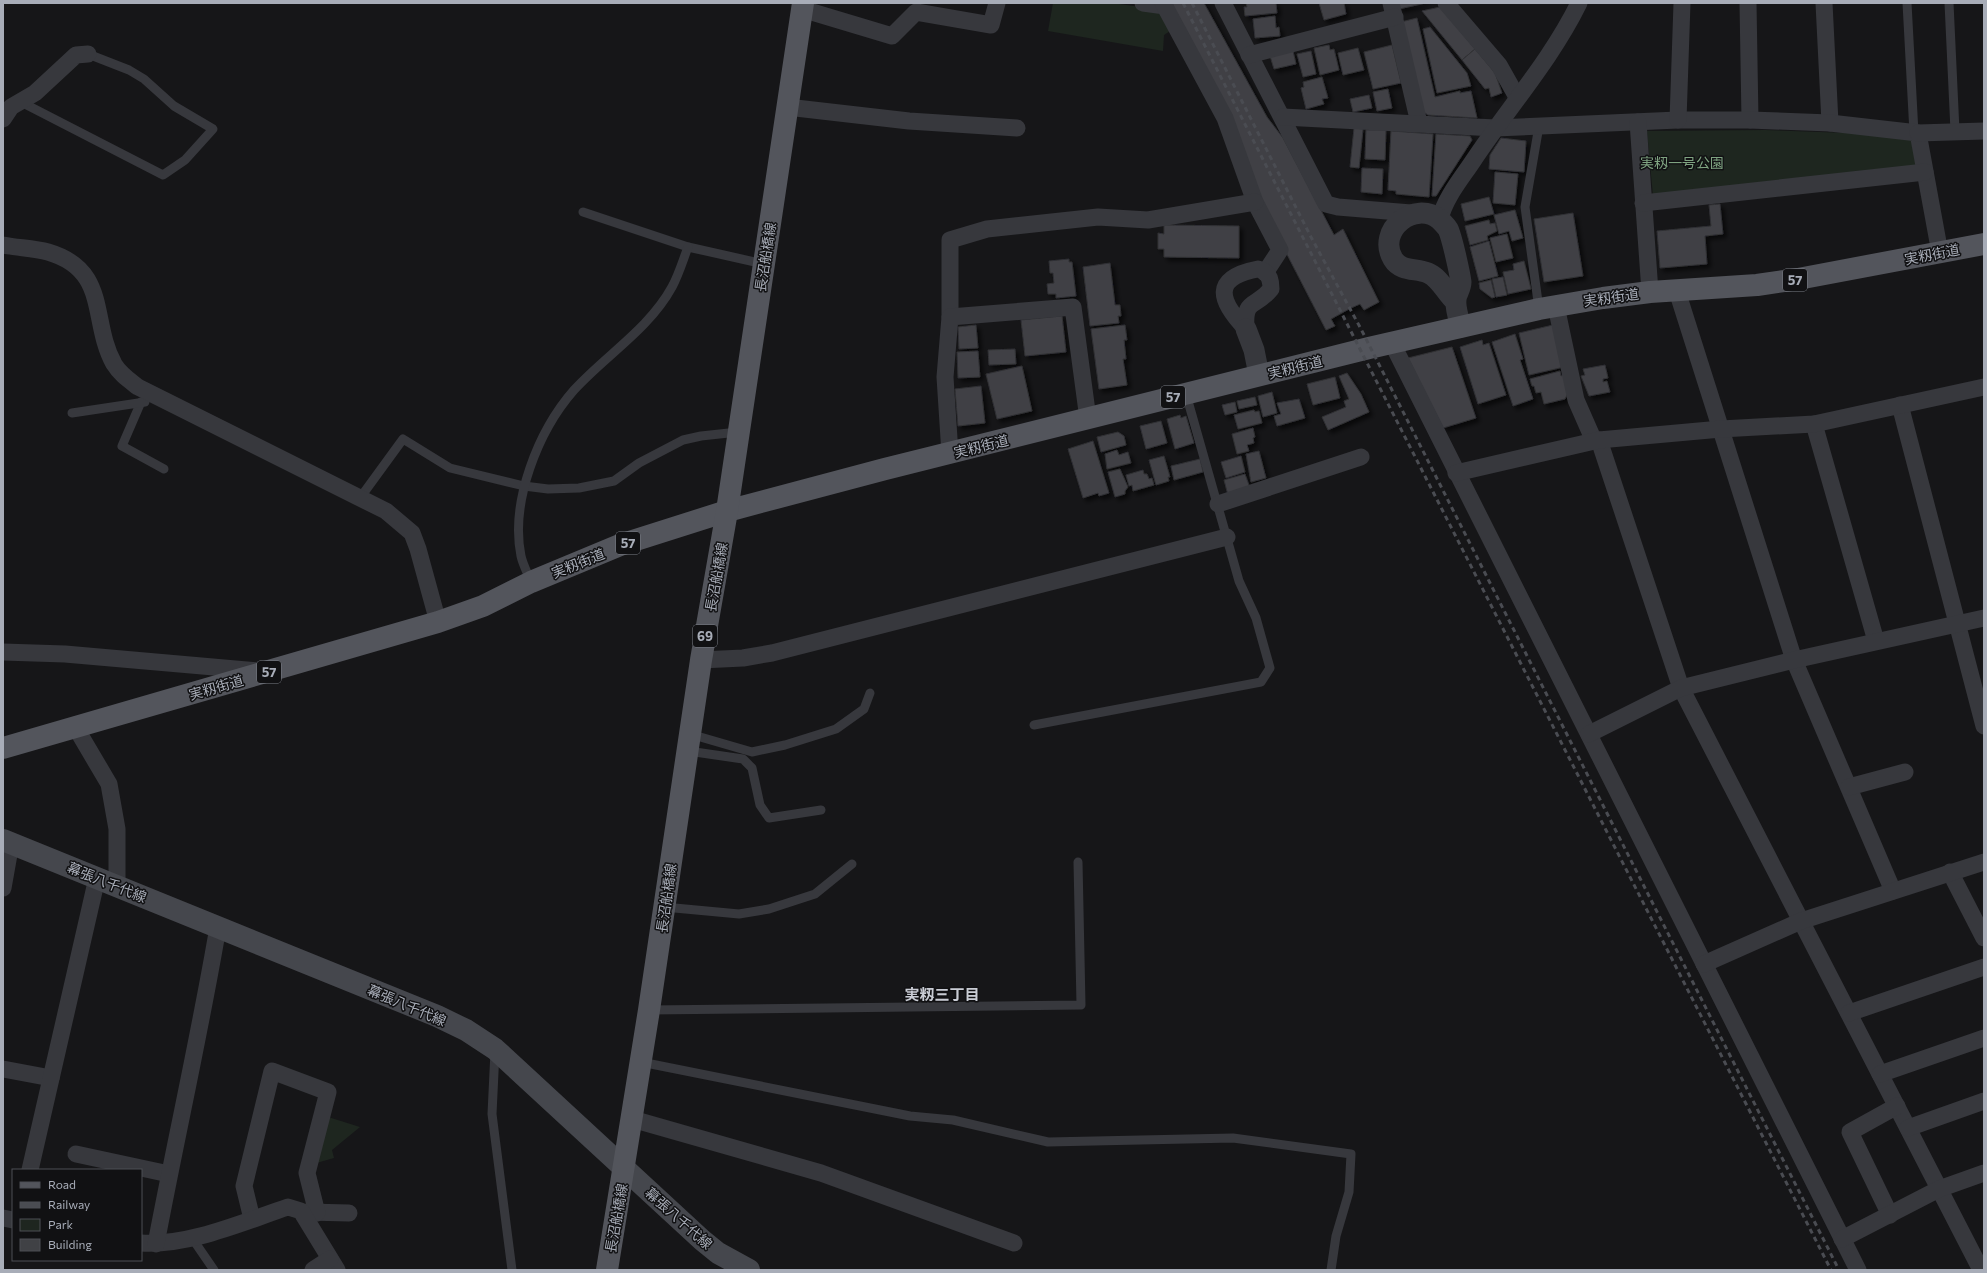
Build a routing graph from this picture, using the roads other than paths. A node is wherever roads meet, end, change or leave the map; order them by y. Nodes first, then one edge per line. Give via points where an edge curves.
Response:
1 (997, 3) edge
2 (1143, 3) edge
3 (1222, 3) edge
4 (1446, 3) edge
5 (1579, 3) edge
6 (1682, 3) edge
7 (1748, 3) edge
8 (1824, 3) edge
9 (1907, 3) edge
10 (1949, 3) edge
11 (1164, 4) edge
12 (803, 6) edge
13 (1393, 10) edge
14 (88, 54) joint
15 (1249, 55) junction
16 (1517, 97) junction
17 (22, 102) junction
18 (787, 107) junction
19 (1282, 117) junction
20 (3, 119) edge
21 (1678, 120) junction
22 (1750, 120) junction
23 (1638, 122) junction
24 (1419, 123) junction
25 (1830, 123) junction
26 (1539, 126) junction
27 (1017, 128) dead end
28 (1495, 128) junction
29 (1955, 131) junction
30 (1984, 131) edge
31 (1916, 133) junction
32 (1925, 172) junction
33 (1255, 202) junction
34 (1644, 203) junction
35 (583, 212) dead end
36 (1411, 214) junction
37 (1440, 219) junction
38 (1984, 244) edge
39 (3, 245) edge
40 (688, 247) junction
41 (1940, 253) junction
42 (764, 264) junction
43 (1265, 272) junction
44 (1677, 291) junction
45 (1650, 292) junction
46 (1455, 301) junction
47 (1548, 307) junction
48 (950, 317) junction
49 (1461, 327) junction
50 (1246, 329) junction
51 (1392, 343) junction
52 (1260, 375) junction
53 (1984, 387) edge
54 (1186, 394) junction
55 (162, 399) junction
56 (140, 402) junction
57 (1900, 405) junction
58 (72, 413) dead end
59 (1088, 419) junction
60 (1814, 424) junction
61 (1721, 429) junction
62 (738, 432) junction
63 (1597, 440) junction
64 (950, 454) junction
65 (1361, 457) dead end
66 (164, 469) dead end
67 (1456, 473) junction
68 (524, 486) junction
69 (360, 498) junction
70 (1218, 504) junction
71 (727, 511) junction
72 (1227, 537) junction
73 (531, 582) junction
74 (1984, 618) edge
75 (438, 622) junction
76 (1957, 624) junction
77 (1876, 642) junction
78 (3, 652) edge
79 (701, 660) junction
80 (1794, 660) junction
81 (268, 672) junction
82 (1681, 688) junction
83 (870, 693) dead end
84 (1034, 725) dead end
85 (1984, 726) edge
86 (76, 728) junction
87 (1588, 734) junction
88 (689, 743) junction
89 (3, 748) edge
90 (1905, 772) dead end
91 (1849, 787) junction
92 (821, 810) dead end
93 (7, 842) edge
94 (1078, 862) dead end
95 (1984, 862) edge
96 (852, 864) dead end
97 (1950, 872) junction
98 (97, 878) junction
99 (117, 886) junction
100 (3, 888) edge
101 (1893, 891) junction
102 (664, 907) junction
103 (1801, 921) junction
104 (218, 927) junction
105 (1984, 938) edge
106 (1704, 964) junction
107 (1984, 967) edge
108 (649, 1010) junction
109 (1849, 1013) junction
110 (1984, 1038) edge
111 (495, 1049) junction
112 (641, 1062) junction
113 (3, 1069) edge
114 (1880, 1074) junction
115 (51, 1078) junction
116 (1984, 1100) edge
117 (1897, 1106) junction
118 (632, 1119) junction
119 (1908, 1128) junction
120 (76, 1154) dead end
121 (624, 1168) junction
122 (30, 1169) edge
123 (169, 1174) junction
124 (1984, 1174) edge
125 (1939, 1189) junction
126 (309, 1212) junction
127 (348, 1213) dead end
128 (1890, 1215) junction
129 (252, 1219) junction
130 (192, 1238) junction
131 (1842, 1239) junction
132 (148, 1243) edge
133 (1014, 1244) dead end
134 (334, 1265) edge
135 (214, 1270) edge
136 (313, 1270) edge
137 (512, 1270) edge
138 (607, 1270) edge
139 (749, 1270) edge
140 (1331, 1270) edge
141 (1858, 1270) edge
142 (1982, 1270) edge

1 - 12 street via 991,25 916,12 892,36
2 - 11 street
3 - 15 street
4 - 16 street via 1499,66
5 - 16 street via 1553,48
6 - 21 street
7 - 22 street
8 - 25 street
9 - 31 lane
10 - 29 lane
11 - 33 street via 1224,118
12 - 18 main road, 長沼船橋線 / 69
13 - 15 street
13 - 24 street
14 - 17 street via 76,55
14 - 17 lane via 129,70 144,79 174,106 213,129 185,160 164,175
15 - 19 street
16 - 28 street
17 - 20 street via 11,107
18 - 27 street via 909,121
18 - 42 main road, 長沼船橋線 / 69
19 - 24 street
19 - 36 street via 1326,204
21 - 22 street
21 - 23 street
22 - 25 street
23 - 26 street
23 - 34 street
24 - 28 street
25 - 31 street
26 - 28 street
26 - 47 lane via 1525,207
28 - 37 street via 1445,203
29 - 30 street
29 - 31 street
31 - 32 street
32 - 34 street
32 - 41 street
33 - 43 street via 1280,250
33 - 48 street via 1148,220 1098,217 988,229 950,240
34 - 45 street
35 - 40 lane
36 - 37 street via 1429,214
36 - 46 street via 1401,218 1393,228 1390,244 1392,258 1406,269 1428,273 1436,278
37 - 46 street via 1448,229 1461,283
38 - 41 main road, 実籾街道 / 57
39 - 55 street via 48,252 65,259 87,277 96,298 101,329 115,364 124,376 138,387
40 - 42 lane
40 - 68 lane via 672,287 649,319 574,390 556,416 538,450
41 - 44 main road, 実籾街道 / 57 via 1798,280
42 - 62 main road, 長沼船橋線 / 69
43 - 50 street via 1271,281 1271,289 1247,308
43 - 50 street via 1258,269 1233,276 1223,291 1235,318
44 - 45 main road, 実籾街道 / 57
44 - 61 street
45 - 47 main road, 実籾街道 / 57
46 - 49 street
47 - 49 main road, 実籾街道 / 57
47 - 63 street via 1576,400
48 - 59 street via 1073,307
48 - 64 street via 945,377
49 - 51 main road, 実籾街道 / 57
50 - 52 street
51 - 52 main road, 実籾街道 / 57
51 - 67 street
52 - 54 main road, 実籾街道 / 57
53 - 57 street
54 - 59 main road, 実籾街道 / 57
54 - 70 lane
55 - 56 lane
55 - 69 street
56 - 58 lane
56 - 66 lane via 122,446
57 - 60 street
57 - 76 street
59 - 64 main road, 実籾街道 / 57
60 - 61 street
60 - 77 street
61 - 63 street
61 - 80 street
62 - 68 lane via 683,440 614,481 579,488 548,489
62 - 71 main road, 長沼船橋線 / 69
63 - 67 street
63 - 82 street
64 - 71 main road, 実籾街道 / 57
65 - 70 street
67 - 87 street
68 - 69 lane via 450,468 403,439
68 - 73 lane via 518,517 521,556
69 - 75 street via 386,511 412,533
70 - 72 lane
71 - 73 main road, 実籾街道 / 57 via 620,545
71 - 79 main road, 長沼船橋線 / 69
72 - 79 street via 772,653 742,658
72 - 84 lane via 1239,581 1256,618 1270,668 1261,682
73 - 75 main road, 実籾街道 / 57 via 483,606
74 - 76 street
75 - 81 main road, 実籾街道 / 57
76 - 77 street
76 - 85 street
77 - 80 street
78 - 81 street via 65,654
79 - 88 main road, 長沼船橋線 / 69
80 - 82 street
80 - 91 street
81 - 86 main road, 実籾街道 / 57
82 - 87 street
82 - 103 street
83 - 88 lane via 864,709 836,729 785,745 752,752
86 - 89 main road, 実籾街道 / 57
86 - 99 street via 108,784 117,829
87 - 106 street
88 - 92 lane via 743,759 752,768 760,805 769,818
88 - 102 main road, 長沼船橋線 / 69
90 - 91 street
91 - 101 street
93 - 98 main road, 幕張八千代線
93 - 100 street
94 - 108 lane via 1081,1005
95 - 97 street
96 - 102 lane via 815,894 769,909 739,914
97 - 101 street
97 - 105 street
98 - 99 main road, 幕張八千代線
98 - 115 street
99 - 104 main road, 幕張八千代線
101 - 103 street
102 - 108 main road, 長沼船橋線 / 69
103 - 106 street
103 - 109 street
104 - 111 main road, 幕張八千代線 via 437,1016 466,1030
104 - 123 street via 205,1004
106 - 131 street
107 - 109 street
108 - 112 main road, 長沼船橋線 / 69
109 - 114 street
110 - 114 street
111 - 121 main road, 幕張八千代線
111 - 137 lane via 492,1114
112 - 118 main road, 長沼船橋線 / 69
112 - 140 lane via 910,1116 952,1120 1048,1142 1233,1138 1351,1154 1349,1192 1336,1236
113 - 115 street
114 - 117 street
115 - 122 street
116 - 119 street
117 - 119 street
117 - 128 street via 1850,1132
118 - 121 main road, 長沼船橋線 / 69
118 - 133 street via 821,1173
119 - 125 street
120 - 123 street
121 - 138 main road, 長沼船橋線 / 69
121 - 139 main road, 幕張八千代線 via 702,1240 718,1253
123 - 132 street
124 - 125 street
125 - 128 street
125 - 142 street
126 - 127 street
126 - 129 street via 288,1207
126 - 129 street via 307,1172 328,1092 272,1071 244,1186
126 - 134 street
128 - 131 street
129 - 130 street
130 - 132 street
130 - 135 lane
131 - 141 street
134 - 136 street

